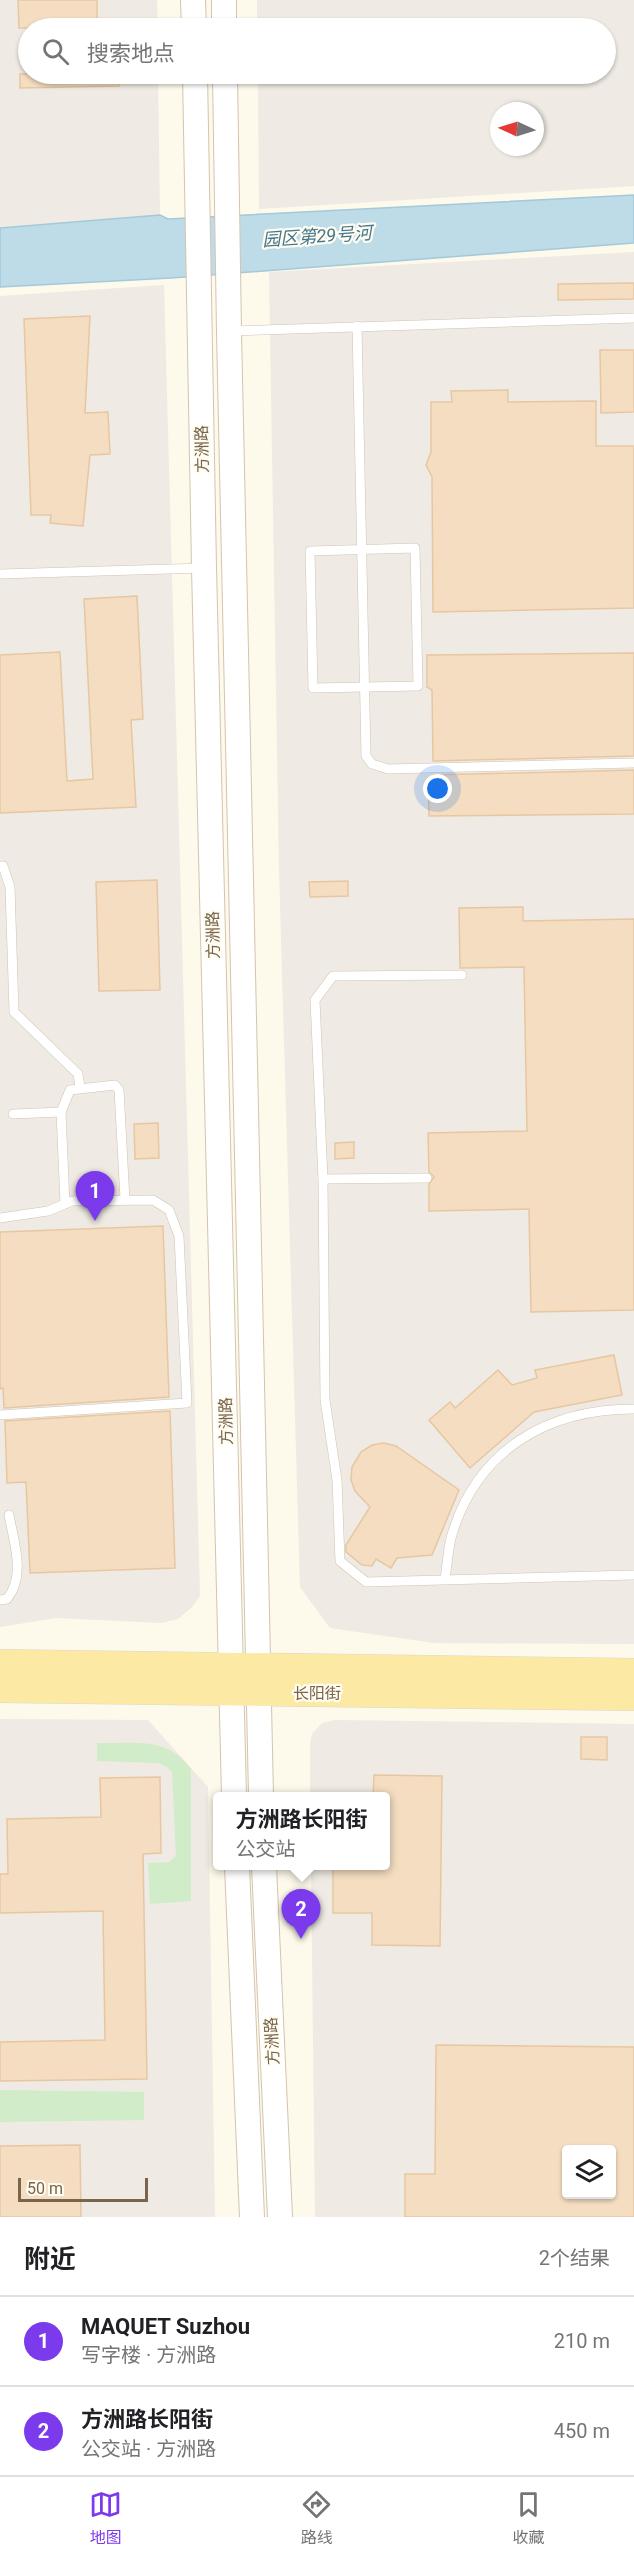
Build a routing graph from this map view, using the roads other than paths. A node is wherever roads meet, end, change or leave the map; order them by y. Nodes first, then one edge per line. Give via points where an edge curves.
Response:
1 (193, 0) edge
2 (224, 0) edge
3 (194, 18) edge
4 (224, 18) edge
5 (195, 84) edge
6 (225, 84) edge
7 (634, 318) edge
8 (357, 326) junction
9 (229, 332) junction
10 (361, 550) junction
11 (204, 568) junction
12 (0, 574) edge
13 (364, 687) junction
14 (634, 763) edge
15 (0, 866) edge
16 (462, 975) dead end
17 (80, 1087) junction
18 (61, 1112) junction
19 (14, 1114) dead end
20 (427, 1178) dead end
21 (323, 1179) junction
22 (125, 1200) junction
23 (65, 1204) junction
24 (0, 1218) edge
25 (634, 1409) edge
26 (0, 1415) edge
27 (9, 1515) dead end
28 (634, 1575) edge
29 (445, 1579) junction
30 (0, 1600) edge
31 (0, 1663) edge
32 (634, 1672) edge
33 (248, 1675) junction
34 (0, 1689) edge
35 (230, 1693) junction
36 (634, 1697) edge
37 (234, 1792) edge
38 (260, 1792) edge
39 (237, 1870) edge
40 (264, 1870) edge
41 (252, 2217) edge
42 (280, 2217) edge

1 - 3 main road
2 - 4 main road
5 - 11 main road, 方洲路
6 - 9 main road, 方洲路
7 - 8 lane
8 - 9 lane
8 - 10 lane
9 - 33 main road, 方洲路
10 - 13 lane
10 - 13 lane via 310,551 312,665 313,688
10 - 13 lane via 415,548 418,686
11 - 12 lane
11 - 33 main road, 方洲路
13 - 14 lane via 366,756 380,768
15 - 17 lane via 10,887 14,1012 78,1074
16 - 21 lane via 333,976 315,1000
17 - 18 lane via 70,1090
17 - 22 lane via 115,1085 120,1090
18 - 19 lane
18 - 23 lane
20 - 21 lane
21 - 29 lane via 325,1400 337,1480 340,1561 366,1582
22 - 23 lane
22 - 26 lane via 153,1200 169,1210 179,1236 187,1402
23 - 24 lane via 48,1211
25 - 29 lane via 571,1415 529,1432 498,1457 470,1494 451,1538
27 - 30 lane via 18,1563 15,1589 7,1599
28 - 29 lane
31 - 33 main road, 长阳街
32 - 33 main road, 长阳街
33 - 35 main road, 长阳街
33 - 36 main road, 长阳街
33 - 38 main road, 方洲路
34 - 35 main road, 长阳街
35 - 37 main road
39 - 41 main road, 方洲路
40 - 42 main road, 方洲路

